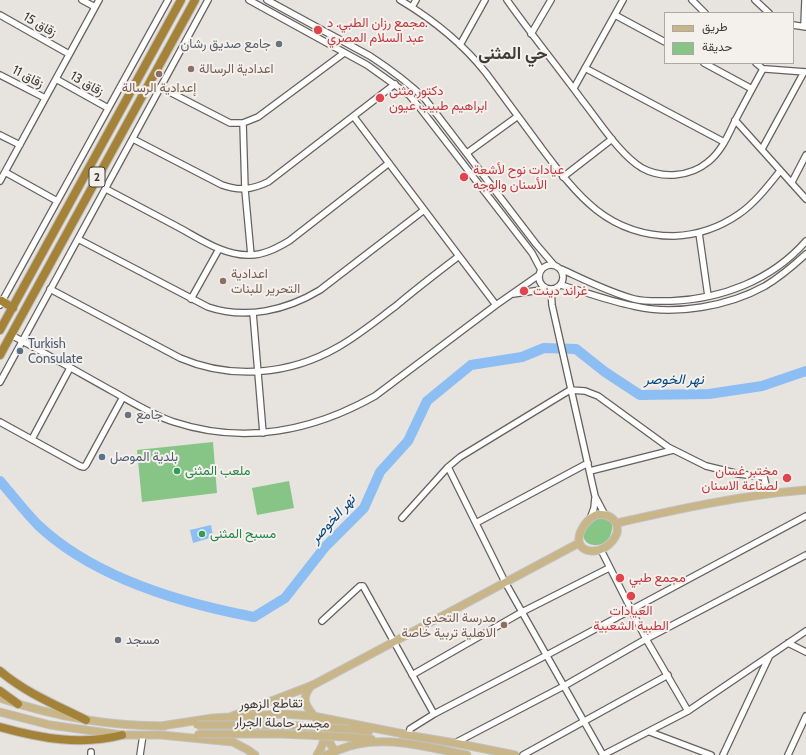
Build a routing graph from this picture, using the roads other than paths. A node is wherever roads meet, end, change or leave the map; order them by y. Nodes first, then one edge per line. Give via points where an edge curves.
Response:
1 (82, 0) edge
2 (99, 0) edge
3 (168, 0) edge
4 (181, 0) edge
5 (195, 0) edge
6 (208, 0) edge
7 (249, 0) edge
8 (267, 0) edge
9 (400, 0) edge
10 (416, 0) edge
11 (485, 0) edge
12 (507, 0) edge
13 (551, 0) edge
14 (623, 0) edge
15 (692, 0) edge
16 (756, 0) edge
17 (805, 0) edge
18 (278, 2) edge
19 (95, 7) junction
20 (412, 7) junction
21 (704, 12) edge
22 (768, 12) edge
23 (0, 15) edge
24 (615, 15) junction
25 (794, 25) edge
26 (805, 26) edge
27 (532, 34) junction
28 (664, 41) edge
29 (460, 45) junction
30 (344, 53) junction
31 (69, 54) junction
32 (706, 64) edge
33 (757, 64) edge
34 (585, 68) junction
35 (763, 68) junction
36 (805, 72) edge
37 (0, 74) edge
38 (56, 79) junction
39 (396, 84) junction
40 (160, 88) junction
41 (574, 88) junction
42 (752, 89) junction
43 (45, 98) junction
44 (108, 108) junction
45 (518, 116) junction
46 (354, 117) junction
47 (735, 120) junction
48 (243, 123) junction
49 (0, 135) edge
50 (133, 139) junction
51 (612, 139) junction
52 (724, 142) junction
53 (20, 145) junction
54 (762, 149) junction
55 (468, 153) junction
56 (806, 155) edge
57 (389, 164) junction
58 (780, 171) junction
59 (5, 172) junction
60 (563, 177) junction
61 (0, 181) edge
62 (792, 182) junction
63 (106, 189) junction
64 (246, 190) junction
65 (806, 199) edge
66 (57, 201) junction
67 (424, 210) junction
68 (699, 233) junction
69 (78, 239) junction
70 (806, 241) edge
71 (219, 249) junction
72 (806, 254) edge
73 (251, 256) junction
74 (459, 256) junction
75 (554, 265) junction
76 (561, 269) junction
77 (540, 272) junction
78 (581, 278) junction
79 (561, 285) junction
80 (50, 289) junction
81 (550, 289) junction
82 (578, 290) junction
83 (512, 294) junction
84 (708, 296) junction
85 (191, 300) junction
86 (1, 303) edge
87 (496, 305) junction
88 (13, 308) junction
89 (253, 313) junction
90 (0, 330) edge
91 (11, 335) junction
92 (22, 341) junction
93 (0, 355) edge
94 (70, 368) junction
95 (259, 372) junction
96 (0, 382) edge
97 (569, 387) junction
98 (123, 397) junction
99 (0, 422) edge
100 (263, 433) junction
101 (32, 439) junction
102 (674, 450) junction
103 (588, 463) junction
104 (448, 467) junction
105 (590, 472) junction
106 (806, 490) edge
107 (768, 493) junction
108 (595, 496) junction
109 (605, 515) junction
110 (806, 516) edge
111 (402, 518) dead end
112 (590, 519) junction
113 (476, 523) junction
114 (617, 523) junction
115 (579, 543) junction
116 (601, 550) junction
117 (806, 555) edge
118 (609, 568) junction
119 (505, 582) junction
120 (631, 611) junction
121 (522, 612) junction
122 (322, 621) dead end
123 (806, 630) edge
124 (646, 639) junction
125 (394, 642) junction
126 (788, 643) junction
127 (806, 652) edge
128 (547, 656) junction
129 (769, 656) junction
130 (0, 671) edge
131 (412, 675) junction
132 (668, 675) junction
133 (313, 685) junction
134 (564, 686) junction
135 (0, 691) edge
136 (0, 698) edge
137 (18, 704) junction
138 (688, 711) junction
139 (0, 712) edge
140 (434, 714) junction
141 (314, 716) junction
142 (806, 716) edge
143 (230, 717) junction
144 (213, 718) junction
145 (86, 720) junction
146 (337, 721) junction
147 (584, 722) junction
148 (161, 726) junction
149 (0, 727) edge
150 (650, 732) junction
151 (122, 735) junction
152 (143, 735) junction
153 (161, 735) junction
154 (407, 735) junction
155 (215, 740) junction
156 (233, 742) junction
157 (403, 742) junction
158 (455, 743) junction
159 (336, 751) junction
160 (140, 755) edge
161 (255, 755) edge
162 (317, 755) edge
163 (326, 755) edge
164 (467, 755) edge
165 (515, 755) edge
166 (523, 755) edge
167 (603, 755) edge
168 (711, 755) edge
169 (723, 755) edge
170 (788, 755) edge

1 - 19 street
2 - 19 street
3 - 44 street
4 - 88 highway, 2
5 - 91 highway, 2
6 - 40 street
7 - 30 street
8 - 18 street
9 - 20 street
10 - 20 street
11 - 29 street
12 - 27 street
13 - 27 street
14 - 24 street
15 - 21 street
16 - 22 street
17 - 26 street
18 - 55 street via 401,77 425,99
19 - 31 street
20 - 29 street
23 - 31 street, زقاق 15
24 - 28 street
24 - 34 street
25 - 26 street
27 - 41 street
29 - 45 street via 483,68
30 - 39 street
30 - 48 street via 258,117
31 - 38 street
32 - 42 street
33 - 35 street
34 - 41 street
34 - 52 street
35 - 36 street
35 - 42 street
36 - 54 street
37 - 43 street, زقاق 11
38 - 43 street
38 - 44 street, زقاق 13
39 - 46 street
39 - 77 street via 420,108 532,253
40 - 48 street via 230,123
40 - 50 street
41 - 51 street
42 - 47 street
43 - 53 street
44 - 66 street
45 - 55 street
45 - 60 street
46 - 57 street
46 - 64 street via 268,182
47 - 52 street
47 - 54 street
48 - 64 street
49 - 53 street
50 - 63 street
50 - 64 street via 222,185
51 - 52 street via 642,168 668,175 682,174 707,163 717,154
51 - 60 street
53 - 59 street
54 - 58 street
55 - 75 street
56 - 62 street
57 - 67 street
57 - 73 street via 289,241 271,251
58 - 62 street
58 - 68 street via 740,214 712,230
59 - 61 street
59 - 66 street
60 - 68 street via 592,207 627,228 658,236
62 - 65 street
63 - 69 street
63 - 71 street
64 - 73 street
66 - 86 street
67 - 74 street
67 - 89 street via 309,297 284,307
68 - 84 street
69 - 80 street
69 - 85 street
70 - 84 street via 771,272 742,287
71 - 73 street
71 - 85 street
72 - 82 street via 787,271 753,292 724,302 689,308 663,310 634,306
74 - 87 street
74 - 95 street via 368,327 336,348 298,364
75 - 76 street
75 - 77 street via 547,265
76 - 78 street
76 - 79 street via 564,279
77 - 81 street via 540,282
77 - 83 street
78 - 82 street via 576,282
78 - 84 street via 635,299 669,301
79 - 81 street
79 - 82 street
80 - 92 street
80 - 95 street via 191,363 220,370
81 - 83 street
81 - 97 street
83 - 87 street
85 - 89 street via 218,310
86 - 88 highway
87 - 100 street via 389,386 359,405 309,424
88 - 90 highway, 2
89 - 95 street
91 - 92 street
91 - 93 highway, 2
92 - 94 street
92 - 96 street
94 - 98 street
94 - 101 street
95 - 100 street
97 - 102 street via 598,396
97 - 103 street
97 - 104 street via 473,448
98 - 100 street via 163,418 194,428 239,434
98 - 101 street via 84,467
99 - 101 street
102 - 105 street
102 - 107 street via 706,466 764,477
103 - 105 street
103 - 113 street
104 - 111 street
104 - 113 street
105 - 108 street
106 - 107 main road
107 - 114 main road
108 - 109 street
108 - 112 street
109 - 112 main road
109 - 114 main road
110 - 120 street
112 - 115 main road via 581,532
113 - 119 street
114 - 116 main road via 616,535 608,546
115 - 116 main road via 586,550
115 - 119 main road
116 - 118 street
117 - 124 street
118 - 120 street
118 - 121 street
119 - 121 street
119 - 125 main road
120 - 124 street
120 - 128 street
121 - 128 street
121 - 131 street
122 - 125 street via 363,586
123 - 126 street
124 - 132 street
124 - 134 street
125 - 131 street
125 - 133 main road
126 - 127 street
126 - 129 street
128 - 134 street
128 - 140 street
129 - 138 street
129 - 169 street
130 - 145 highway via 36,696
131 - 140 street
132 - 138 street
132 - 147 street
133 - 141 main road via 307,692 306,701
133 - 143 main road
134 - 147 street
134 - 158 street
135 - 137 highway
136 - 137 main road
137 - 145 main road
138 - 150 street
139 - 151 main road via 50,725
140 - 154 street via 410,729
141 - 143 main road, تقاطع الزهور via 283,714
141 - 146 main road, تقاطع الزهور
141 - 162 main road via 324,733 323,744
142 - 170 street
143 - 144 main road, تقاطع الزهور
143 - 156 main road via 224,724 223,731 227,739
144 - 148 main road, تقاطع الزهور
144 - 155 main road via 219,726
145 - 148 main road
146 - 154 main road, تقاطع الزهور
146 - 159 main road via 331,725 329,734 331,746
147 - 166 street
147 - 167 street
148 - 154 main road, مجسر حاملة الجرار, bridge via 266,725
149 - 151 highway via 71,741
150 - 167 street
150 - 168 street
151 - 152 main road
152 - 153 main road
152 - 160 street
153 - 155 main road
153 - 157 main road, مجسر حاملة الجرار, bridge via 282,734
154 - 158 main road
155 - 156 main road
156 - 161 main road
157 - 159 main road via 369,742
157 - 164 main road
158 - 165 main road
159 - 163 main road

